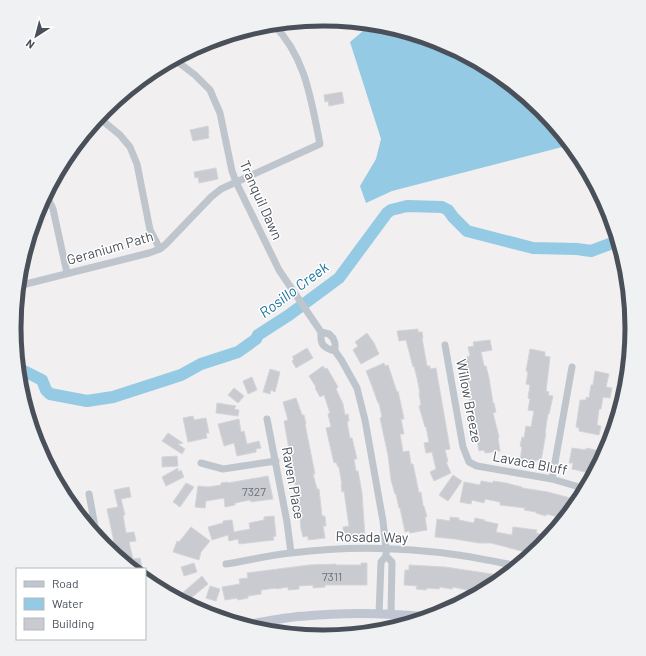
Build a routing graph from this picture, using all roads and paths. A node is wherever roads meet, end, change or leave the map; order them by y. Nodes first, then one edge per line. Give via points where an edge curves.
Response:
1 (279, 30) edge
2 (179, 63) edge
3 (103, 121) edge
4 (236, 182) junction
5 (49, 201) edge
6 (160, 249) junction
7 (67, 273) junction
8 (25, 285) edge
9 (321, 332) junction
10 (445, 345) dead end
11 (335, 351) junction
12 (572, 367) dead end
13 (267, 419) dead end
14 (276, 461) junction
15 (470, 462) joint
16 (201, 463) dead end
17 (552, 479) junction
18 (580, 487) edge
19 (89, 494) dead end
20 (95, 526) edge
21 (291, 553) junction
22 (386, 553) junction
23 (226, 564) dead end
24 (511, 565) edge
25 (379, 614) junction
26 (391, 614) junction
27 (414, 616) edge
28 (268, 622) joint
29 (262, 624) edge

1 - 4 street, Geranium Path via 302,68 320,144
2 - 4 street, Tranquil Dawn via 210,90 220,112
3 - 6 street via 130,147 137,164 150,230
4 - 6 street, Geranium Path via 211,197
4 - 9 street, Tranquil Dawn via 283,276
5 - 7 street
6 - 7 street, Geranium Path
7 - 8 street, Geranium Path
9 - 11 street, Tranquil Dawn via 333,338
9 - 11 street, Tranquil Dawn via 323,345
10 - 15 street, Willow Breeze via 463,447
11 - 22 street, Tranquil Dawn via 357,388 383,521
12 - 17 street
13 - 14 street, Raven Place
14 - 16 street via 223,469
14 - 21 street, Raven Place
15 - 17 street, Lavaca Bluff via 476,466
17 - 18 street, Lavaca Bluff
19 - 20 street
21 - 22 street, Rosada Way via 332,550
21 - 23 street, Rosada Way
22 - 24 street, Rosada Way via 402,549 458,555
22 - 25 street, Tranquil Dawn via 381,562
22 - 26 street, Tranquil Dawn via 392,562
25 - 26 main road
25 - 28 main road via 344,613
26 - 27 main road
28 - 29 main road

